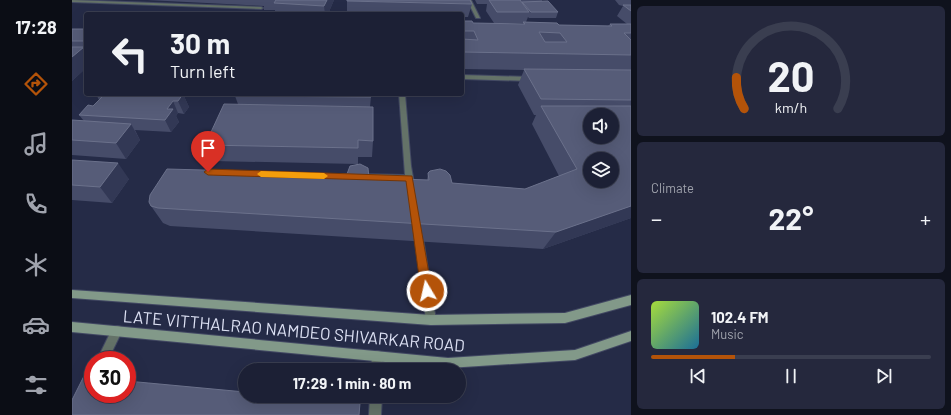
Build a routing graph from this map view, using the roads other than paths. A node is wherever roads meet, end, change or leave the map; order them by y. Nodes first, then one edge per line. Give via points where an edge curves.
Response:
1 (469, 0) edge
2 (72, 1) edge
3 (261, 8) dead end
4 (478, 17) dead end
5 (464, 77) edge
6 (539, 79) edge
7 (402, 96) edge
8 (348, 176) edge
9 (410, 178) junction
10 (413, 201) edge
11 (416, 224) edge
12 (72, 294) edge
13 (631, 300) edge
14 (431, 320) junction
15 (72, 327) edge
16 (117, 331) junction
17 (631, 336) edge
18 (107, 351) edge
19 (377, 356) junction
20 (377, 363) edge
21 (376, 403) edge
22 (375, 415) edge

1 - 4 street
2 - 3 street
5 - 6 street
7 - 9 street
8 - 9 street
9 - 10 street
11 - 14 street
12 - 14 main road, LATE VITTHALRAO NAMDEO SHIVARKAR ROAD
13 - 14 main road, LATE VITTHALRAO NAMDEO SHIVARKAR ROAD via 565,318
15 - 16 main road, LATE VITTHALRAO NAMDEO SHIVARKAR ROAD
16 - 18 street
16 - 19 main road, LATE VITTHALRAO NAMDEO SHIVARKAR ROAD
17 - 19 main road, LATE VITTHALRAO NAMDEO SHIVARKAR ROAD via 575,355 448,363
19 - 20 street
21 - 22 street

